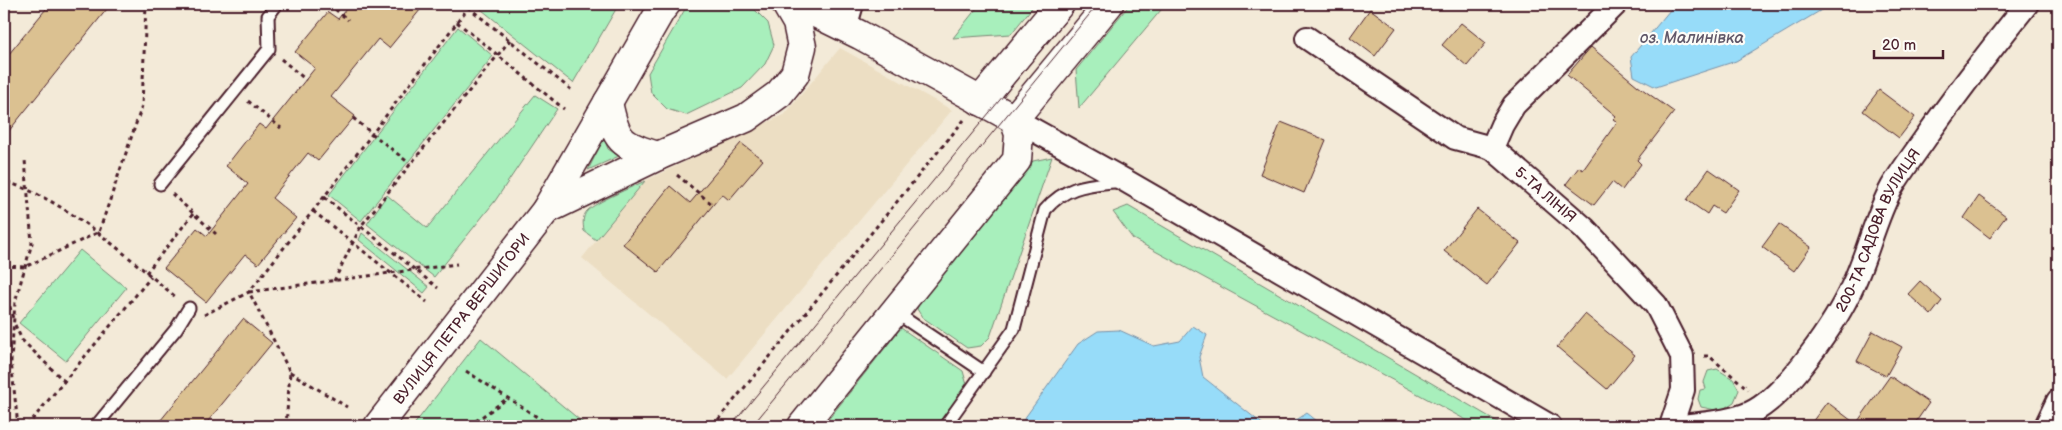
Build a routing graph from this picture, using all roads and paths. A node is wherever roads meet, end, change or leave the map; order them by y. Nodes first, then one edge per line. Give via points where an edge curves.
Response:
1 (146, 4) edge
2 (277, 4) edge
3 (330, 4) edge
4 (786, 4) edge
5 (797, 4) edge
6 (1060, 4) edge
7 (1109, 4) edge
8 (1616, 4) edge
9 (2027, 4) edge
10 (469, 5) edge
11 (659, 6) edge
12 (348, 20) dead end
13 (457, 22) junction
14 (852, 22) edge
15 (1307, 38) dead end
16 (510, 40) junction
17 (802, 47) junction
18 (269, 49) junction
19 (498, 55) junction
20 (306, 80) dead end
21 (236, 91) junction
22 (574, 92) dead end
23 (980, 101) junction
24 (608, 102) junction
25 (564, 109) dead end
26 (353, 118) dead end
27 (1014, 120) junction
28 (281, 128) dead end
29 (373, 134) junction
30 (1492, 148) junction
31 (25, 160) dead end
32 (665, 163) junction
33 (410, 164) junction
34 (1126, 181) junction
35 (7, 182) dead end
36 (160, 184) joint
37 (27, 188) junction
38 (324, 197) junction
39 (713, 205) dead end
40 (546, 210) junction
41 (313, 211) junction
42 (193, 214) junction
43 (360, 226) junction
44 (99, 232) junction
45 (216, 234) dead end
46 (351, 242) junction
47 (457, 264) dead end
48 (4, 266) edge
49 (25, 267) junction
50 (416, 270) junction
51 (146, 273) junction
52 (391, 273) junction
53 (151, 277) junction
54 (334, 281) junction
55 (4, 283) edge
56 (438, 288) dead end
57 (249, 292) junction
58 (427, 302) dead end
59 (189, 308) joint
60 (895, 312) junction
61 (14, 323) junction
62 (176, 329) junction
63 (1682, 356) junction
64 (466, 371) dead end
65 (290, 372) junction
66 (984, 372) junction
67 (64, 381) junction
68 (508, 398) junction
69 (2058, 401) edge
70 (1766, 403) junction
71 (348, 406) dead end
72 (1706, 425) edge
73 (18, 426) edge
74 (27, 426) edge
75 (96, 426) edge
76 (286, 426) edge
77 (378, 426) edge
78 (469, 426) edge
79 (551, 426) edge
80 (712, 426) edge
81 (802, 426) edge
82 (945, 426) edge
83 (1550, 426) edge
84 (1671, 426) edge
85 (1683, 426) edge
86 (2046, 426) edge

1 - 44 path via 142,106
2 - 18 lane via 268,16
3 - 12 path
4 - 17 main road via 797,23
5 - 14 main road
6 - 23 main road
7 - 27 main road
8 - 30 street via 1514,105
9 - 70 street, 200-ТА САДОВА ВУЛИЦЯ via 1959,90 1893,186 1876,219 1849,293 1800,366
10 - 13 path
10 - 16 path
11 - 24 main road, ВУЛИЦЯ ПЕТРА ВЕРШИГОРИ
13 - 19 path
13 - 29 path
14 - 17 main road via 840,33 823,36
14 - 23 main road
15 - 30 street, 5-ТА ЛІНІЯ via 1455,138
16 - 19 path
16 - 22 path
17 - 32 main road, ВУЛИЦЯ ПЕТРА ВЕРШИГОРИ via 795,74 778,94 746,118
18 - 20 path
18 - 21 lane
19 - 25 path
19 - 33 path
21 - 28 path
21 - 36 lane
23 - 27 main road
23 - 80 path
24 - 32 main road via 619,138 634,149
24 - 40 main road, ВУЛИЦЯ ПЕТРА ВЕРШИГОРИ
26 - 29 path
27 - 34 street
27 - 60 main road via 1019,134 1017,160
29 - 33 path
29 - 38 path
30 - 63 street, 5-ТА ЛІНІЯ via 1584,228 1656,305
31 - 37 path
32 - 39 path
32 - 40 main road, ВУЛИЦЯ ПЕТРА ВЕРШИГОРИ
33 - 43 path
34 - 66 lane via 1072,188 1055,198 1045,210 1014,329
34 - 83 street
35 - 37 path
36 - 42 path
37 - 44 path
37 - 49 path via 32,243
38 - 41 path
38 - 43 path
40 - 77 main road, ВУЛИЦЯ ПЕТРА ВЕРШИГОРИ
41 - 46 path
41 - 57 path
42 - 45 path
42 - 51 path
43 - 46 path
43 - 50 path
44 - 49 path
44 - 51 path
46 - 52 path
46 - 54 path
47 - 50 path
48 - 49 path
49 - 61 path via 15,302
50 - 52 path
50 - 56 path
51 - 53 path
52 - 54 path
52 - 58 path
53 - 59 path
53 - 67 path
54 - 57 path
55 - 61 path
57 - 62 path
57 - 65 path
59 - 62 lane
60 - 66 lane
60 - 81 main road
61 - 67 path via 22,340
61 - 73 path via 11,362
62 - 75 lane
63 - 70 path via 1709,356
63 - 84 street, 5-ТА ЛІНІЯ via 1683,390
64 - 68 path
65 - 71 path
65 - 76 path
66 - 82 lane
67 - 74 path
68 - 78 path
68 - 79 path
69 - 86 street
70 - 72 street, 200-ТА САДОВА ВУЛИЦЯ via 1750,413
72 - 85 street, 200-ТА САДОВА ВУЛИЦЯ

